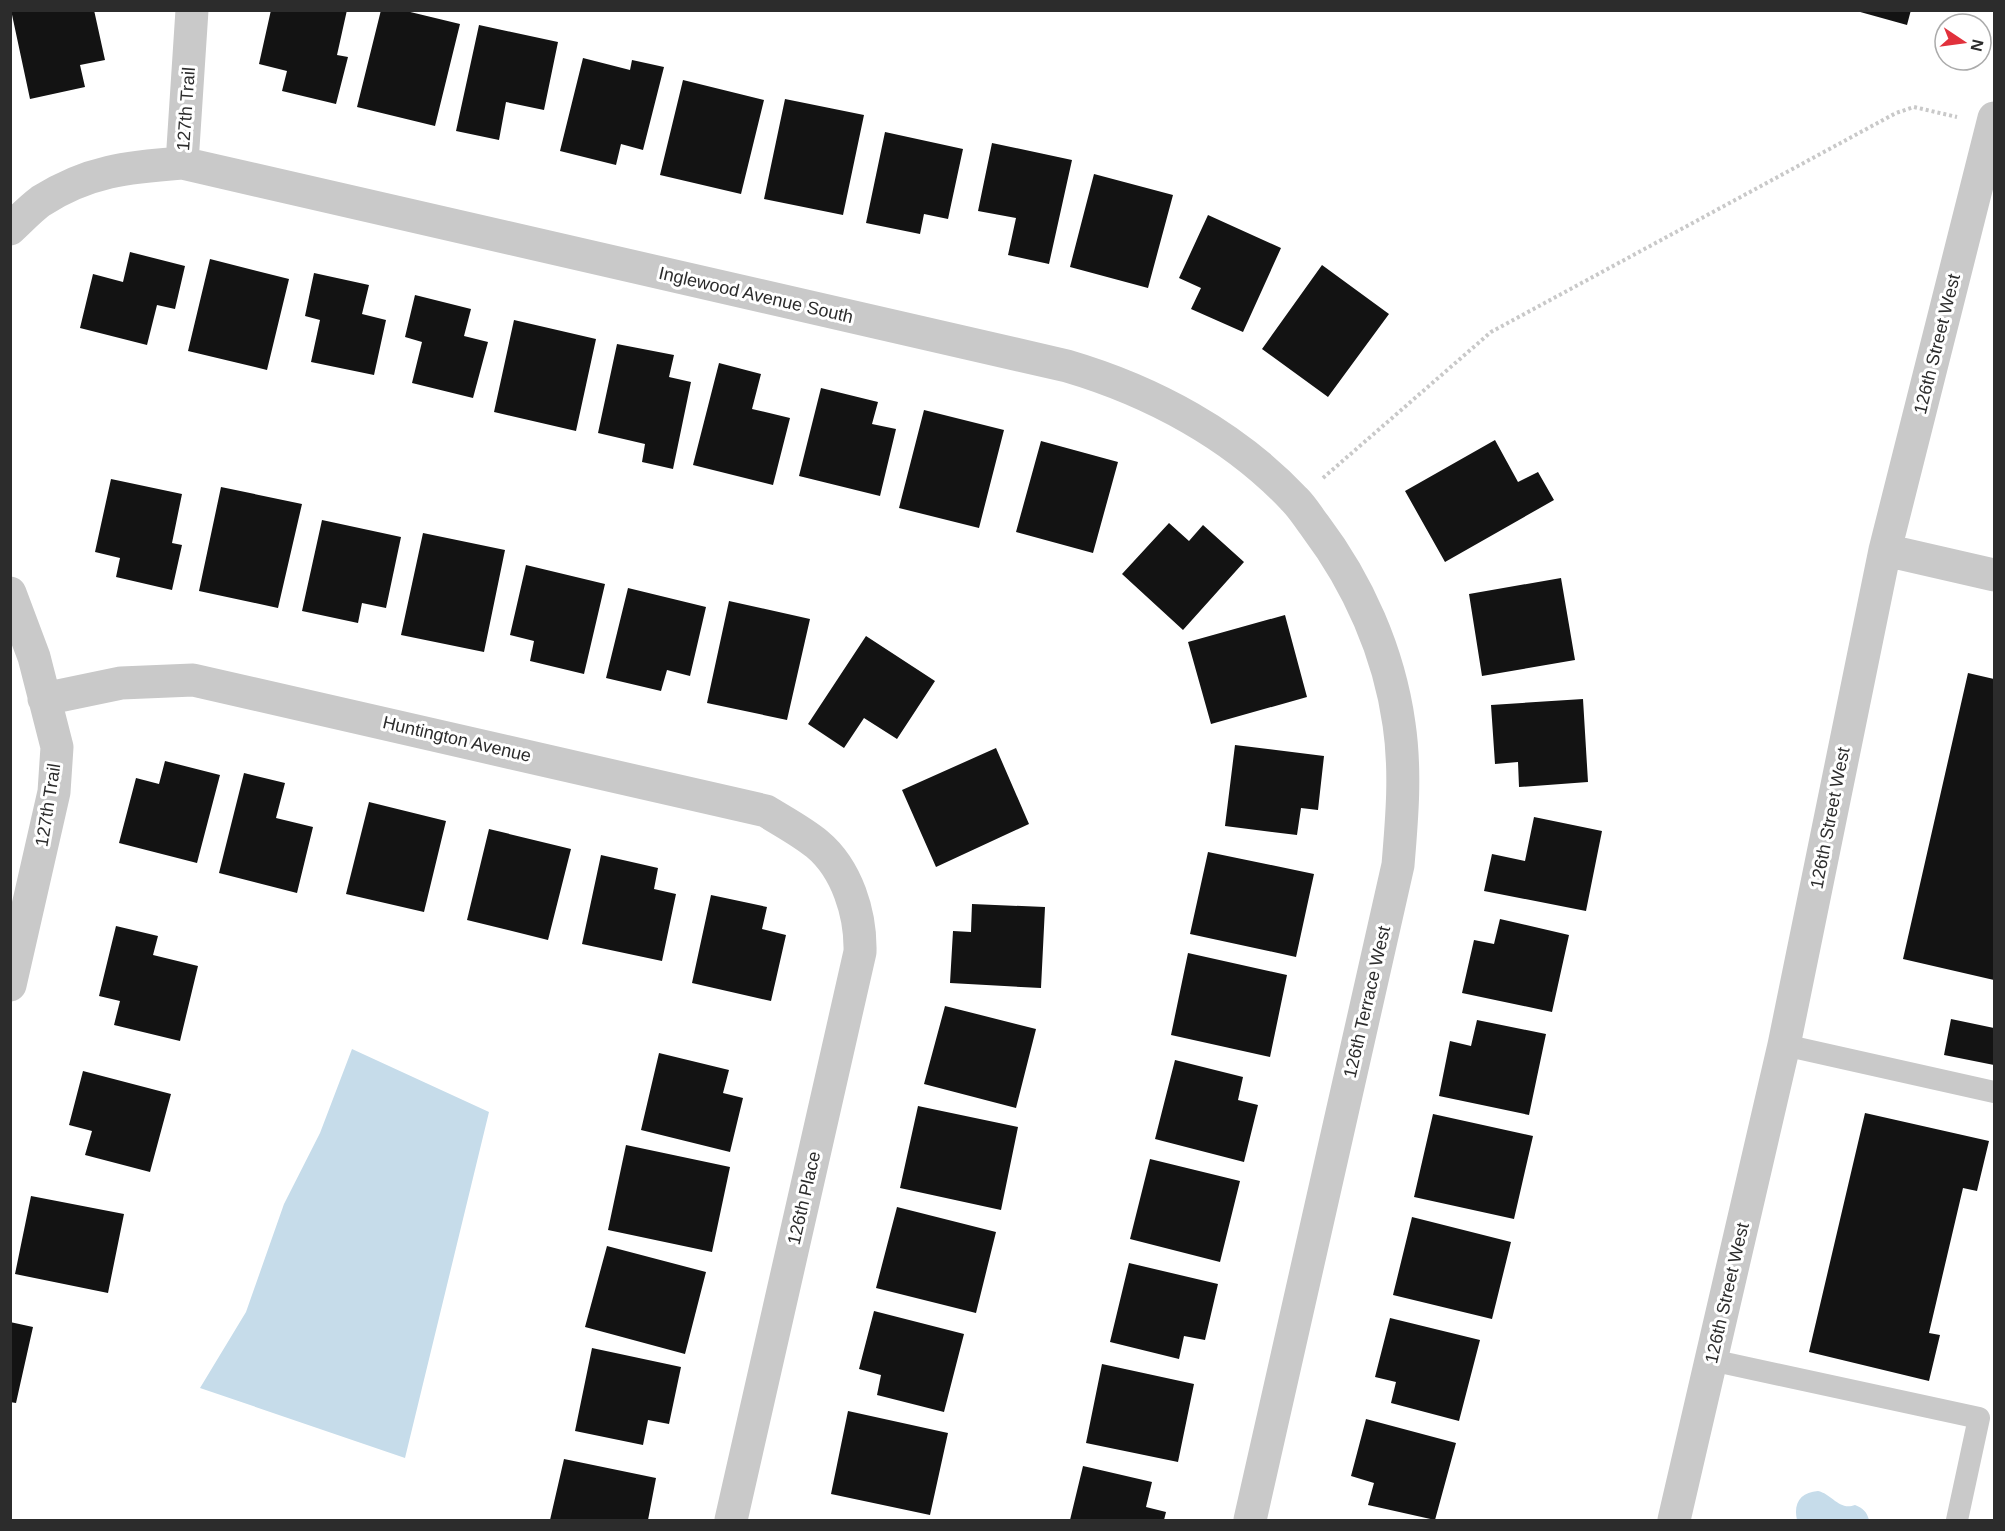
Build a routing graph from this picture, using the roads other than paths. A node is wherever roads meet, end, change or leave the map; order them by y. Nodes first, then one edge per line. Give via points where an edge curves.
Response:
1 (192, 10) edge
2 (1994, 122) edge
3 (182, 163) junction
4 (10, 229) edge
5 (1296, 501) joint
6 (1885, 550) junction
7 (1995, 575) edge
8 (10, 593) edge
9 (44, 699) junction
10 (844, 876) joint
11 (10, 985) edge
12 (1784, 1045) junction
13 (1995, 1092) edge
14 (1711, 1360) junction
15 (731, 1521) edge
16 (1250, 1521) edge
17 (1674, 1521) edge
18 (1957, 1521) edge

1 - 3 street, 127th Trail
2 - 6 street, 126th Street West
3 - 4 street, 127th Trail via 128,167 84,178 40,202
3 - 5 street, Inglewood Avenue South via 1108,378 1158,400 1210,431 1244,454
5 - 16 street, 126th Terrace West via 1337,556 1361,600 1386,663 1399,724 1403,792 1398,865
6 - 7 street
6 - 12 street, 126th Street West
8 - 9 street, 127th Trail via 34,657
9 - 10 street, Huntington Avenue via 121,683 183,680 241,690 766,811 818,844
9 - 11 street, 127th Trail via 57,747 54,792
10 - 15 street, 126th Place via 861,931 860,952
12 - 13 lane
12 - 14 street, 126th Street West
14 - 17 street, 126th Street West
14 - 18 lane via 1979,1418

